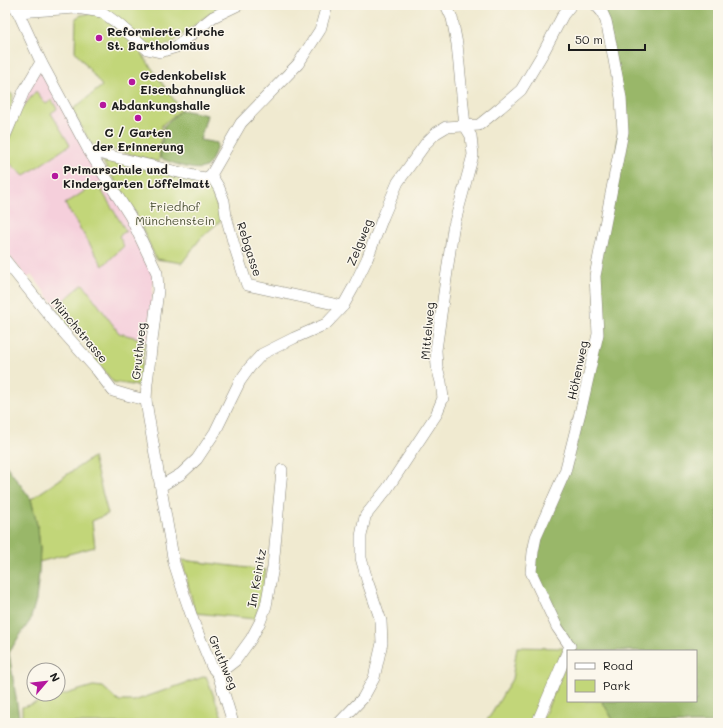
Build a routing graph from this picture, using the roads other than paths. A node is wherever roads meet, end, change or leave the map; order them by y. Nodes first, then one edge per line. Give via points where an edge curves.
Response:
1 (238, 5) edge
2 (327, 5) edge
3 (446, 5) edge
4 (572, 5) edge
5 (596, 5) edge
6 (16, 8) edge
7 (41, 62) junction
8 (465, 126) junction
9 (5, 136) edge
10 (89, 151) junction
11 (211, 175) junction
12 (5, 260) edge
13 (343, 306) junction
14 (146, 400) junction
15 (282, 470) dead end
16 (161, 486) junction
17 (568, 650) edge
18 (567, 653) edge
19 (218, 674) junction
20 (233, 723) edge
21 (339, 723) edge
22 (537, 723) edge

1 - 6 street via 213,17 176,48 160,52 147,49 102,12 76,8
2 - 11 street via 320,30 298,64 241,123
3 - 8 street, Mittelweg via 452,18
4 - 8 street, Zelgweg via 563,16 521,90 479,125
5 - 17 street, Höhenweg via 604,16 610,36 624,132 594,276 598,334 566,472 536,537 531,572 557,627 570,646
6 - 7 street, Gruthweg
7 - 9 street via 24,91
7 - 10 street, Gruthweg
8 - 13 street, Zelgweg via 446,127 436,132 398,182 367,259
8 - 21 street, Mittelweg via 471,136 473,155 453,229 436,350 443,398 436,416 387,489 366,515 361,536 361,558 381,621 382,643 374,678 363,698
10 - 11 street via 199,177 206,178
10 - 14 street, Gruthweg via 130,216 156,273 158,290
11 - 13 street, Rebgasse via 224,201 226,216 247,285
12 - 14 street, Münchstrasse via 113,391
13 - 16 street, Zelgweg via 326,324 262,354 240,381 215,432 197,459 181,474
14 - 16 street, Gruthweg
15 - 19 street, Im Keinitz via 273,567 266,606 251,639 235,661
16 - 19 street, Gruthweg via 176,570 195,626 212,667
18 - 22 street, Höhenweg
19 - 20 street, Gruthweg

